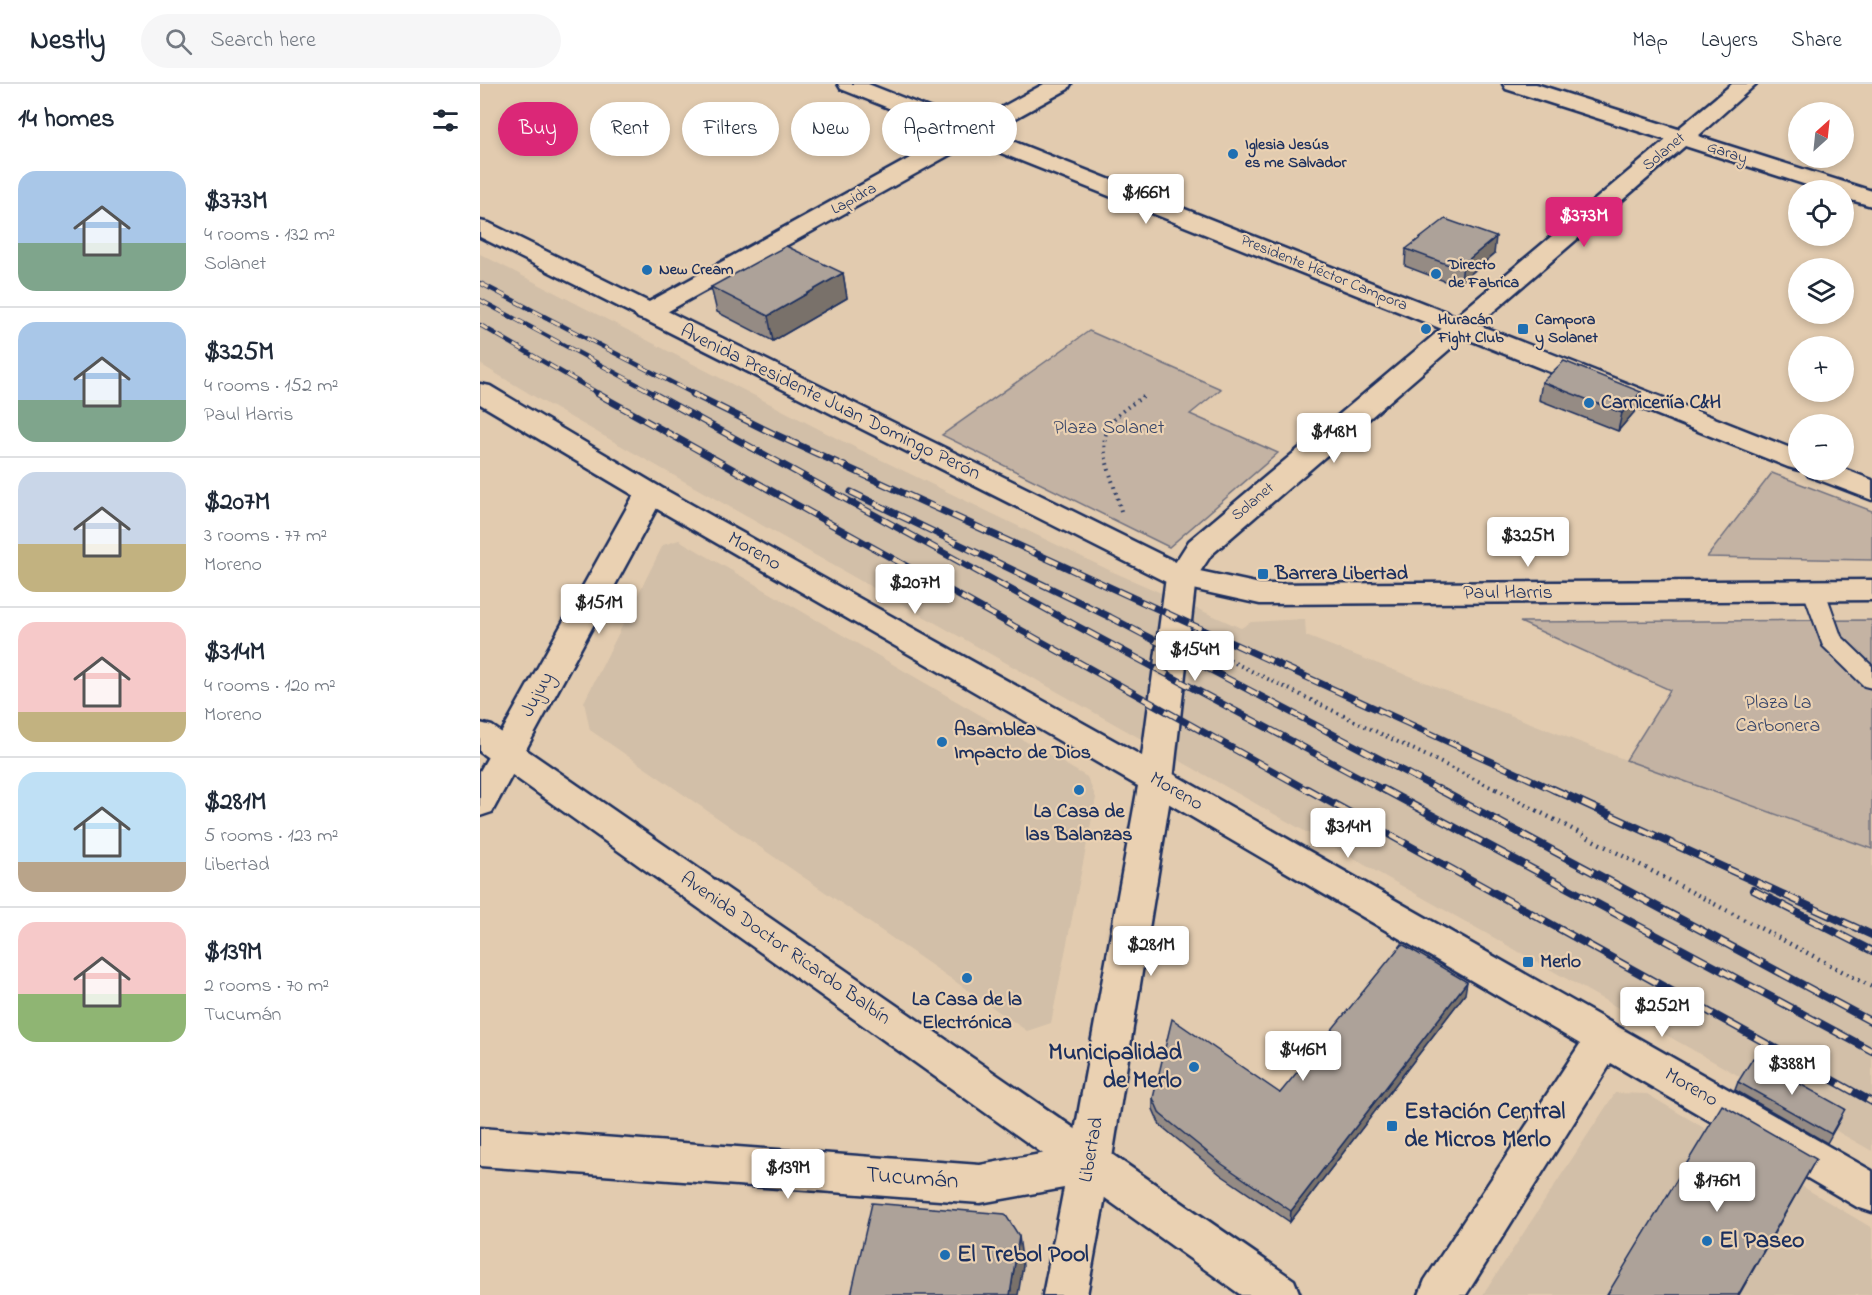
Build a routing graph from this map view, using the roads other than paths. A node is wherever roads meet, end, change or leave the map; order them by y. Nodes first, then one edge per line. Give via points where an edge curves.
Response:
1 (849, 84) edge
2 (1060, 84) edge
3 (1514, 84) edge
4 (1745, 84) edge
5 (893, 102) edge
6 (1017, 108) edge
7 (1681, 138) junction
8 (1017, 152) edge
9 (932, 156) edge
10 (1872, 199) edge
11 (480, 228) edge
12 (647, 313) junction
13 (1459, 327) junction
14 (480, 392) edge
15 (1788, 457) edge
16 (1844, 480) edge
17 (1872, 491) edge
18 (650, 493) junction
19 (1181, 577) junction
20 (1872, 590) edge
21 (1814, 591) junction
22 (1872, 680) edge
23 (493, 744) edge
24 (1156, 780) junction
25 (480, 804) edge
26 (1605, 1039) junction
27 (480, 1147) edge
28 (1090, 1164) junction
29 (1872, 1193) edge
30 (1065, 1295) edge
31 (1278, 1295) edge
32 (1441, 1295) edge

1 - 5 street, Presidente Héctor Campora
2 - 6 street, Lapidra
3 - 7 street, Garay
4 - 7 street, Solanet
7 - 10 street, Garay
7 - 13 street, Solanet
8 - 13 street, Presidente Héctor Campora
9 - 12 street, Lapidra
11 - 12 street, Avenida Presidente Juan Domingo Perón
12 - 19 street, Avenida Presidente Juan Domingo Perón
13 - 15 street, Presidente Héctor Campora
13 - 19 street, Solanet via 1200,548
14 - 18 street, Moreno
16 - 17 street
18 - 23 street, Jujuy
18 - 24 street, Moreno
19 - 21 street, Paul Harris via 1260,594
19 - 24 street, Libertad
20 - 21 street, Paul Harris
21 - 22 lane via 1831,640
23 - 25 street, Jujuy
23 - 28 street, Avenida Doctor Ricardo Balbín
24 - 26 street, Moreno
24 - 28 street, Libertad
26 - 29 street, Moreno
26 - 32 street
27 - 28 street, Tucumán via 980,1184
28 - 30 street, Libertad
28 - 31 street

